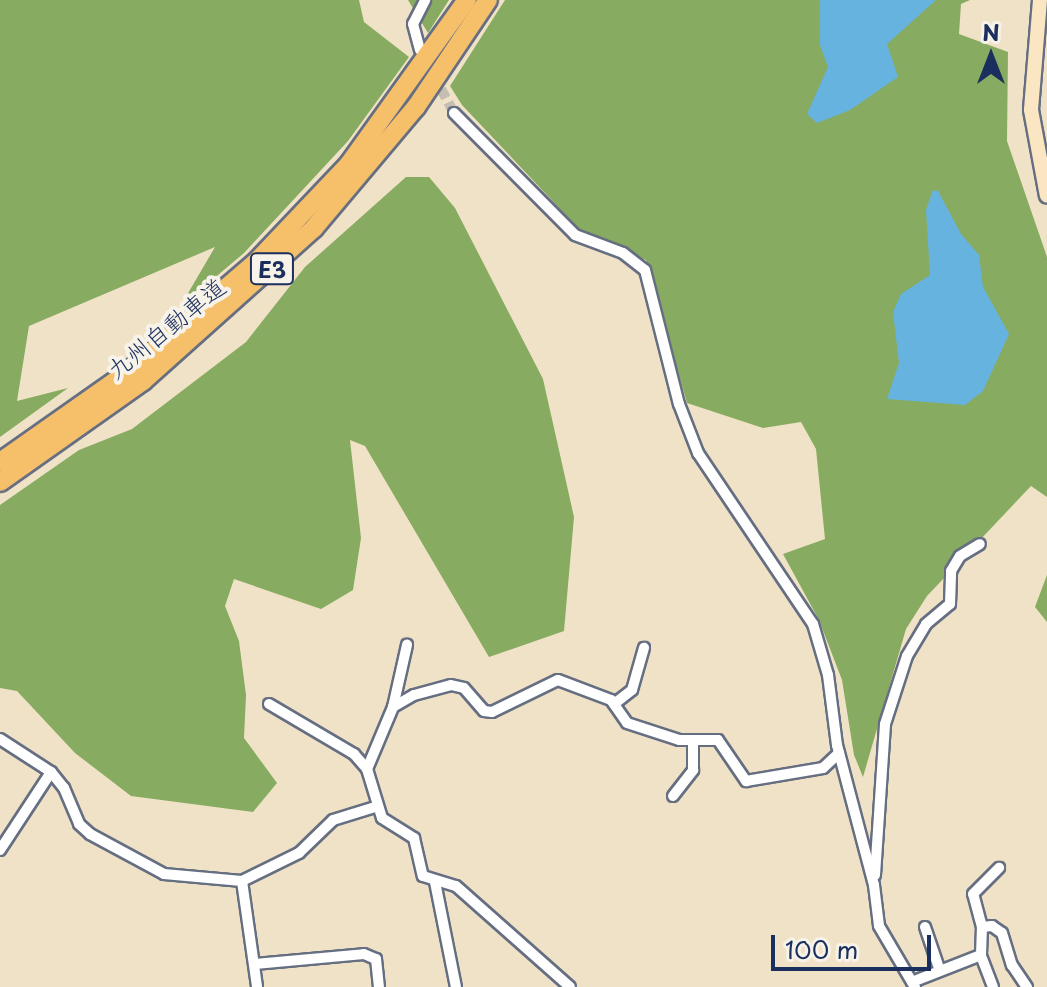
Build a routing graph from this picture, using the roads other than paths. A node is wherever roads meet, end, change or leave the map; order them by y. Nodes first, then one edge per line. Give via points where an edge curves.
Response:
1 (425, 0) edge
2 (467, 0) edge
3 (488, 0) edge
4 (1040, 0) edge
5 (420, 50) dead end
6 (454, 113) tunnel mouth
7 (1047, 196) edge
8 (0, 462) edge
9 (0, 482) edge
10 (980, 544) dead end
11 (407, 645) dead end
12 (644, 648) dead end
13 (269, 704) dead end
14 (614, 704) junction
15 (393, 707) junction
16 (1, 740) edge
17 (693, 740) junction
18 (839, 753) junction
19 (367, 769) junction
20 (51, 772) junction
21 (673, 796) dead end
22 (375, 807) junction
23 (0, 850) edge
24 (999, 868) dead end
25 (242, 881) junction
26 (435, 882) junction
27 (874, 885) junction
28 (925, 927) dead end
29 (982, 927) junction
30 (981, 955) junction
31 (255, 964) junction
32 (940, 971) junction
33 (914, 984) edge
34 (257, 987) edge
35 (379, 987) edge
36 (456, 987) edge
37 (570, 987) edge
38 (993, 987) edge
39 (1027, 987) edge

1 - 5 street via 413,24
2 - 8 highway, 九州自動車道 / E3 via 349,164 258,260 128,372
3 - 9 highway, 九州自動車道 / E3 via 416,107 314,228 143,381
4 - 7 street via 1031,110
6 - 18 street via 575,235 623,253 645,270 679,404 698,453 813,624 828,675
10 - 27 street via 960,556 951,571 950,604 926,624 907,656 885,724
11 - 15 street
12 - 14 street via 632,690
13 - 19 street via 354,754
14 - 15 street via 586,687 558,680 492,712 484,711 464,688 451,685
14 - 17 street via 627,723
15 - 19 street
16 - 20 street
17 - 18 street via 718,740 746,781 823,768
17 - 21 street via 693,770
18 - 27 street
19 - 22 street
20 - 23 street
20 - 25 street via 90,834 164,874
22 - 25 street via 333,820 299,853
22 - 26 street via 382,818 414,838 423,876
24 - 29 street via 973,894
25 - 31 street
26 - 36 street
26 - 37 street via 456,886
27 - 33 street via 879,926
28 - 32 street
29 - 30 street
29 - 39 street via 1002,933 1012,965
30 - 32 street
30 - 38 street
31 - 34 street
31 - 35 street via 364,954 376,959
32 - 33 street

